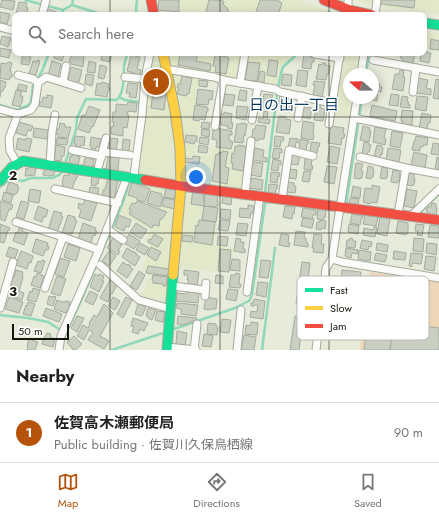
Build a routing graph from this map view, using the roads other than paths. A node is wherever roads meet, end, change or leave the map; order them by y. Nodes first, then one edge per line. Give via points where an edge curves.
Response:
1 (151, 0) edge
2 (324, 0) edge
3 (377, 0) edge
4 (348, 8) edge
5 (153, 12) edge
6 (361, 12) edge
7 (375, 12) edge
8 (427, 23) edge
9 (439, 25) edge
10 (0, 27) edge
11 (12, 31) edge
12 (149, 56) edge
13 (164, 56) edge
14 (244, 56) edge
15 (340, 56) edge
16 (364, 56) edge
17 (373, 60) dead end
18 (66, 66) dead end
19 (362, 68) edge
20 (416, 68) junction
21 (167, 70) junction
22 (439, 72) edge
23 (18, 75) dead end
24 (125, 77) dead end
25 (145, 79) junction
26 (223, 80) junction
27 (36, 81) junction
28 (63, 82) junction
29 (240, 83) junction
30 (258, 86) junction
31 (81, 88) dead end
32 (413, 92) dead end
33 (302, 96) junction
34 (332, 103) junction
35 (357, 104) edge
36 (0, 108) edge
37 (18, 114) junction
38 (55, 115) dead end
39 (298, 118) dead end
40 (357, 118) junction
41 (252, 120) dead end
42 (329, 124) dead end
43 (215, 126) dead end
44 (439, 135) edge
45 (106, 138) dead end
46 (251, 141) dead end
47 (72, 150) dead end
48 (102, 154) junction
49 (130, 155) dead end
50 (313, 156) dead end
51 (360, 157) dead end
52 (17, 163) junction
53 (50, 165) junction
54 (406, 168) junction
55 (97, 172) junction
56 (439, 174) edge
57 (132, 175) junction
58 (0, 181) edge
59 (181, 186) junction
60 (55, 189) dead end
61 (439, 189) edge
62 (245, 191) junction
63 (260, 196) junction
64 (282, 199) junction
65 (118, 203) junction
66 (342, 208) junction
67 (398, 214) junction
68 (414, 216) junction
69 (439, 220) edge
70 (16, 222) dead end
71 (110, 231) junction
72 (64, 237) junction
73 (123, 240) dead end
74 (99, 250) junction
75 (332, 259) junction
76 (13, 262) dead end
77 (100, 265) dead end
78 (325, 276) edge
79 (427, 276) edge
80 (429, 276) edge
81 (439, 278) edge
82 (173, 286) junction
83 (45, 288) dead end
84 (205, 290) dead end
85 (247, 292) dead end
86 (0, 308) edge
87 (171, 309) junction
88 (241, 310) dead end
89 (197, 324) dead end
90 (317, 340) edge
91 (167, 348) edge
92 (59, 350) edge
93 (195, 350) edge
94 (237, 350) edge
95 (316, 350) edge

1 - 5 street
2 - 4 street
3 - 7 street
4 - 6 street
8 - 9 street
10 - 11 street
12 - 25 street
13 - 21 street
14 - 29 street
15 - 34 street
16 - 19 street
17 - 20 street
18 - 28 street
20 - 22 street
20 - 32 street
21 - 26 street
21 - 59 street via 180,148
23 - 27 street
24 - 25 street
25 - 57 street
26 - 29 street
26 - 43 street
27 - 28 street via 46,78
27 - 37 street via 35,104 31,110
28 - 31 street
29 - 30 street
30 - 33 street
30 - 41 street
33 - 34 street
33 - 39 street
34 - 42 street
35 - 40 street
36 - 37 street
37 - 52 street via 9,138 10,152
38 - 53 street
40 - 44 street
40 - 66 street
45 - 48 street
46 - 62 street
47 - 48 street
48 - 49 street
48 - 55 street
50 - 64 street via 289,150
51 - 54 street
52 - 53 street via 23,161
52 - 58 street
53 - 55 street
54 - 56 street
54 - 67 street
55 - 57 street
57 - 59 street
57 - 65 street
59 - 62 street
59 - 82 street
60 - 65 street
61 - 68 street
62 - 63 street
63 - 64 street
63 - 85 street
64 - 66 street
65 - 71 street
66 - 67 street
66 - 75 street
67 - 68 street
68 - 69 street
70 - 72 street
71 - 73 street
71 - 74 street
72 - 74 street
72 - 83 street
74 - 92 street via 64,331
75 - 78 street via 326,268
75 - 79 street
76 - 86 street
77 - 87 street via 140,300
80 - 81 street
82 - 84 street
82 - 87 street
87 - 91 street
88 - 94 street
89 - 93 street
90 - 95 street
91 - 93 street

